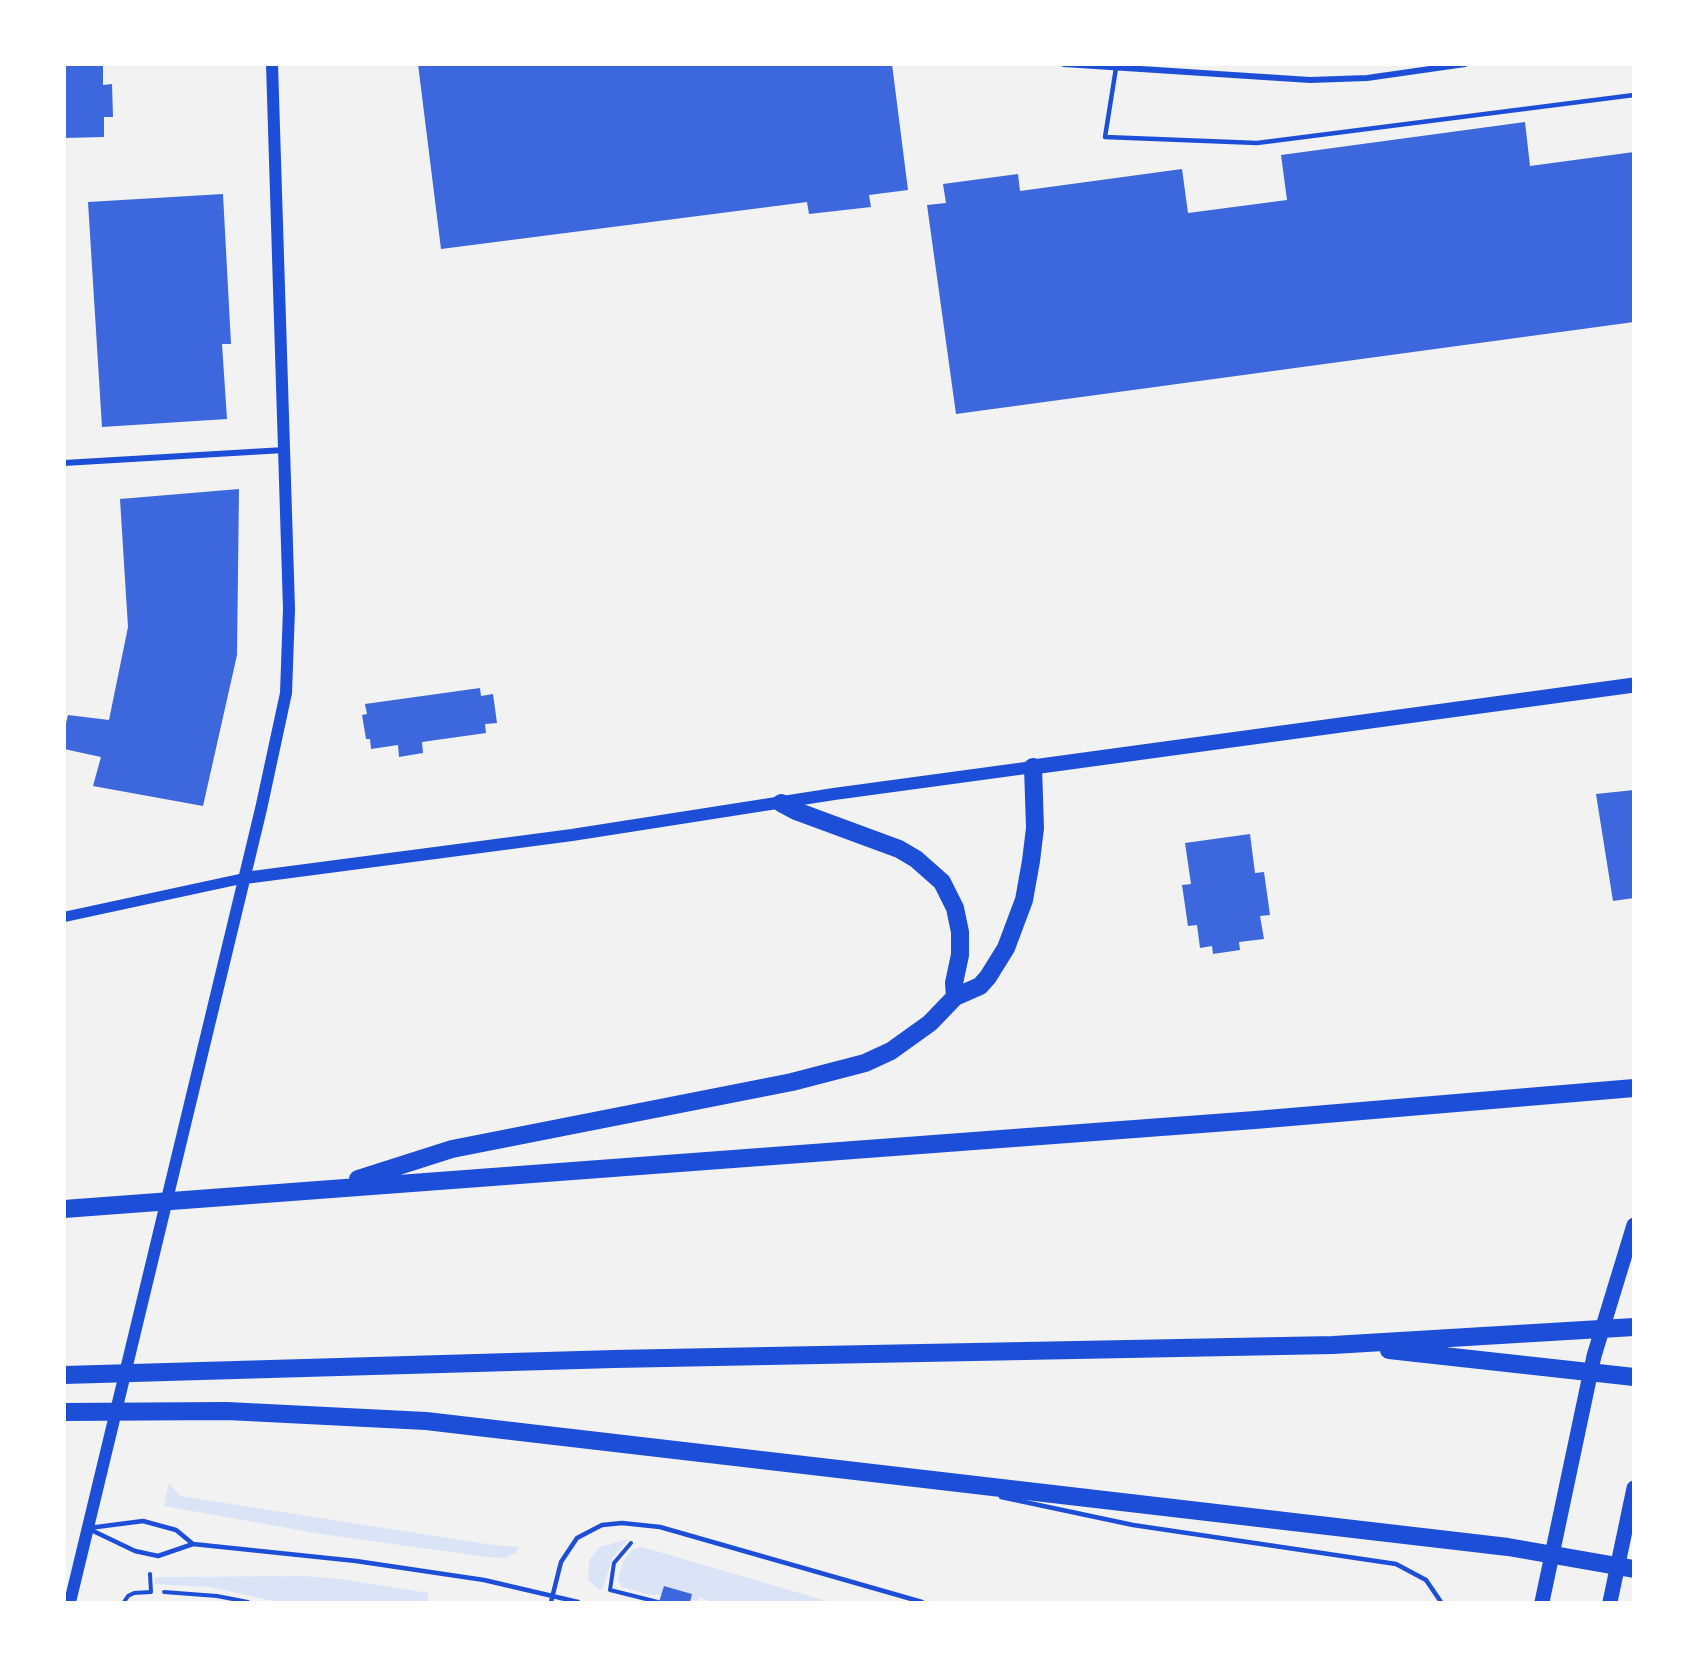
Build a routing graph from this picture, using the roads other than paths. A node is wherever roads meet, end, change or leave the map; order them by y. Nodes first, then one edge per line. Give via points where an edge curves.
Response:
1 (272, 64) edge
2 (1064, 64) edge
3 (1465, 64) edge
4 (1116, 68) junction
5 (1634, 94) edge
6 (284, 450) junction
7 (64, 463) edge
8 (1634, 685) edge
9 (1033, 768) junction
10 (782, 802) junction
11 (245, 878) junction
12 (64, 917) edge
13 (955, 997) junction
14 (1634, 1088) edge
15 (341, 1187) junction
16 (64, 1209) edge
17 (1634, 1225) edge
18 (1634, 1327) edge
19 (1334, 1345) junction
20 (64, 1375) edge
21 (1634, 1377) edge
22 (64, 1412) edge
23 (908, 1477) junction
24 (1634, 1488) edge
25 (987, 1494) dead end
26 (998, 1496) dead end
27 (88, 1528) junction
28 (193, 1544) junction
29 (1553, 1553) junction
30 (1625, 1567) edge
31 (553, 1596) junction
32 (70, 1602) edge
33 (551, 1602) edge
34 (578, 1602) edge
35 (921, 1602) edge
36 (1441, 1602) edge
37 (1542, 1602) edge
38 (1610, 1602) edge

1 - 6 main road
2 - 4 street
3 - 4 street via 1329,80
4 - 5 lane via 1105,137 1257,143
6 - 7 street
6 - 11 main road via 288,671 283,715
8 - 9 main road
9 - 10 main road
9 - 13 highway via 1035,828 1016,925 988,977 970,992
10 - 11 main road via 572,835
10 - 13 highway via 796,811 899,849 942,882 955,908 960,932
11 - 12 street
11 - 27 main road
13 - 15 highway via 930,1023 891,1051 837,1071 452,1149 393,1166
14 - 15 highway
15 - 16 highway
17 - 29 main road via 1599,1337
18 - 19 highway
19 - 20 highway
19 - 21 highway
22 - 23 highway via 227,1411 426,1421
23 - 25 lane
23 - 29 highway
24 - 30 main road
26 - 36 lane via 1133,1525 1396,1564 1426,1580
27 - 28 lane via 143,1521 176,1530
27 - 28 lane via 135,1551 158,1556
27 - 32 main road
28 - 31 lane via 407,1567
29 - 30 highway
29 - 37 main road
30 - 38 main road
31 - 33 lane
31 - 34 lane
31 - 35 lane via 561,1562 577,1538 602,1525 622,1523 660,1527

